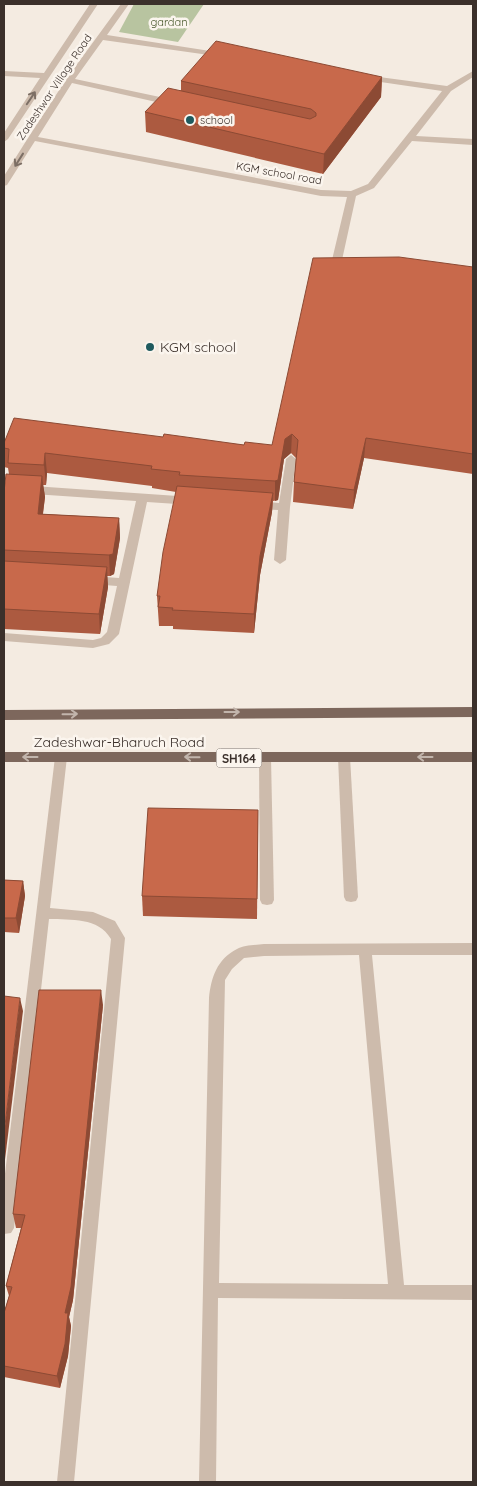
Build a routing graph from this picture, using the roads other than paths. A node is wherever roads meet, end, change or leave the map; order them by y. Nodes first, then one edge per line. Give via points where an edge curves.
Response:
1 (94, 4) edge
2 (125, 4) edge
3 (102, 37) junction
4 (237, 57) edge
5 (4, 73) edge
6 (473, 74) edge
7 (45, 76) junction
8 (362, 76) edge
9 (70, 80) junction
10 (448, 89) junction
11 (186, 106) edge
12 (32, 138) junction
13 (410, 138) junction
14 (4, 139) edge
15 (473, 142) edge
16 (4, 183) edge
17 (352, 194) junction
18 (337, 260) edge
19 (291, 459) dead end
20 (4, 488) edge
21 (142, 497) junction
22 (199, 501) edge
23 (246, 504) edge
24 (284, 507) junction
25 (280, 560) dead end
26 (78, 580) edge
27 (124, 582) junction
28 (4, 637) edge
29 (473, 712) edge
30 (4, 715) edge
31 (473, 756) edge
32 (4, 757) edge
33 (61, 757) junction
34 (344, 757) junction
35 (265, 758) junction
36 (351, 897) dead end
37 (267, 900) dead end
38 (43, 913) junction
39 (473, 949) edge
40 (365, 950) junction
41 (6, 1228) dead end
42 (210, 1290) junction
43 (397, 1292) junction
44 (473, 1293) edge
45 (66, 1482) edge
46 (207, 1482) edge

1 - 7 street
2 - 3 street, Zadeshwar Village Road
3 - 4 street
3 - 9 street, Zadeshwar Village Road
5 - 7 street
6 - 10 street, KGM school road
14 -> 7 street
8 - 10 street
9 - 11 street
9 - 12 street, Zadeshwar Village Road
10 - 13 street, KGM school road
12 -> 16 street, Zadeshwar Village Road
12 - 17 street, KGM school road via 321,193
13 - 15 street
13 - 17 street, KGM school road via 371,186
17 - 18 street
19 - 24 street
20 - 21 street
21 - 22 street
21 - 27 street
23 - 24 street
24 - 25 street
26 - 27 street
27 - 28 street via 113,634 105,641 93,644
30 -> 29 main road, Zadeshwar-Bharuch Road
31 -> 34 main road, Zadeshwar-Bharuch Road / SH164
33 -> 32 main road, Zadeshwar-Bharuch Road / SH164
35 -> 33 main road, Zadeshwar-Bharuch Road / SH164
33 - 38 street
34 - 35 main road, Zadeshwar-Bharuch Road / SH164
34 - 36 street
35 - 37 street
38 - 41 street
38 - 45 street via 88,916 110,925 118,938
39 - 40 street
40 - 42 street via 241,953 227,965 218,979
40 - 43 street
42 - 43 street
42 - 46 street
43 - 44 street

